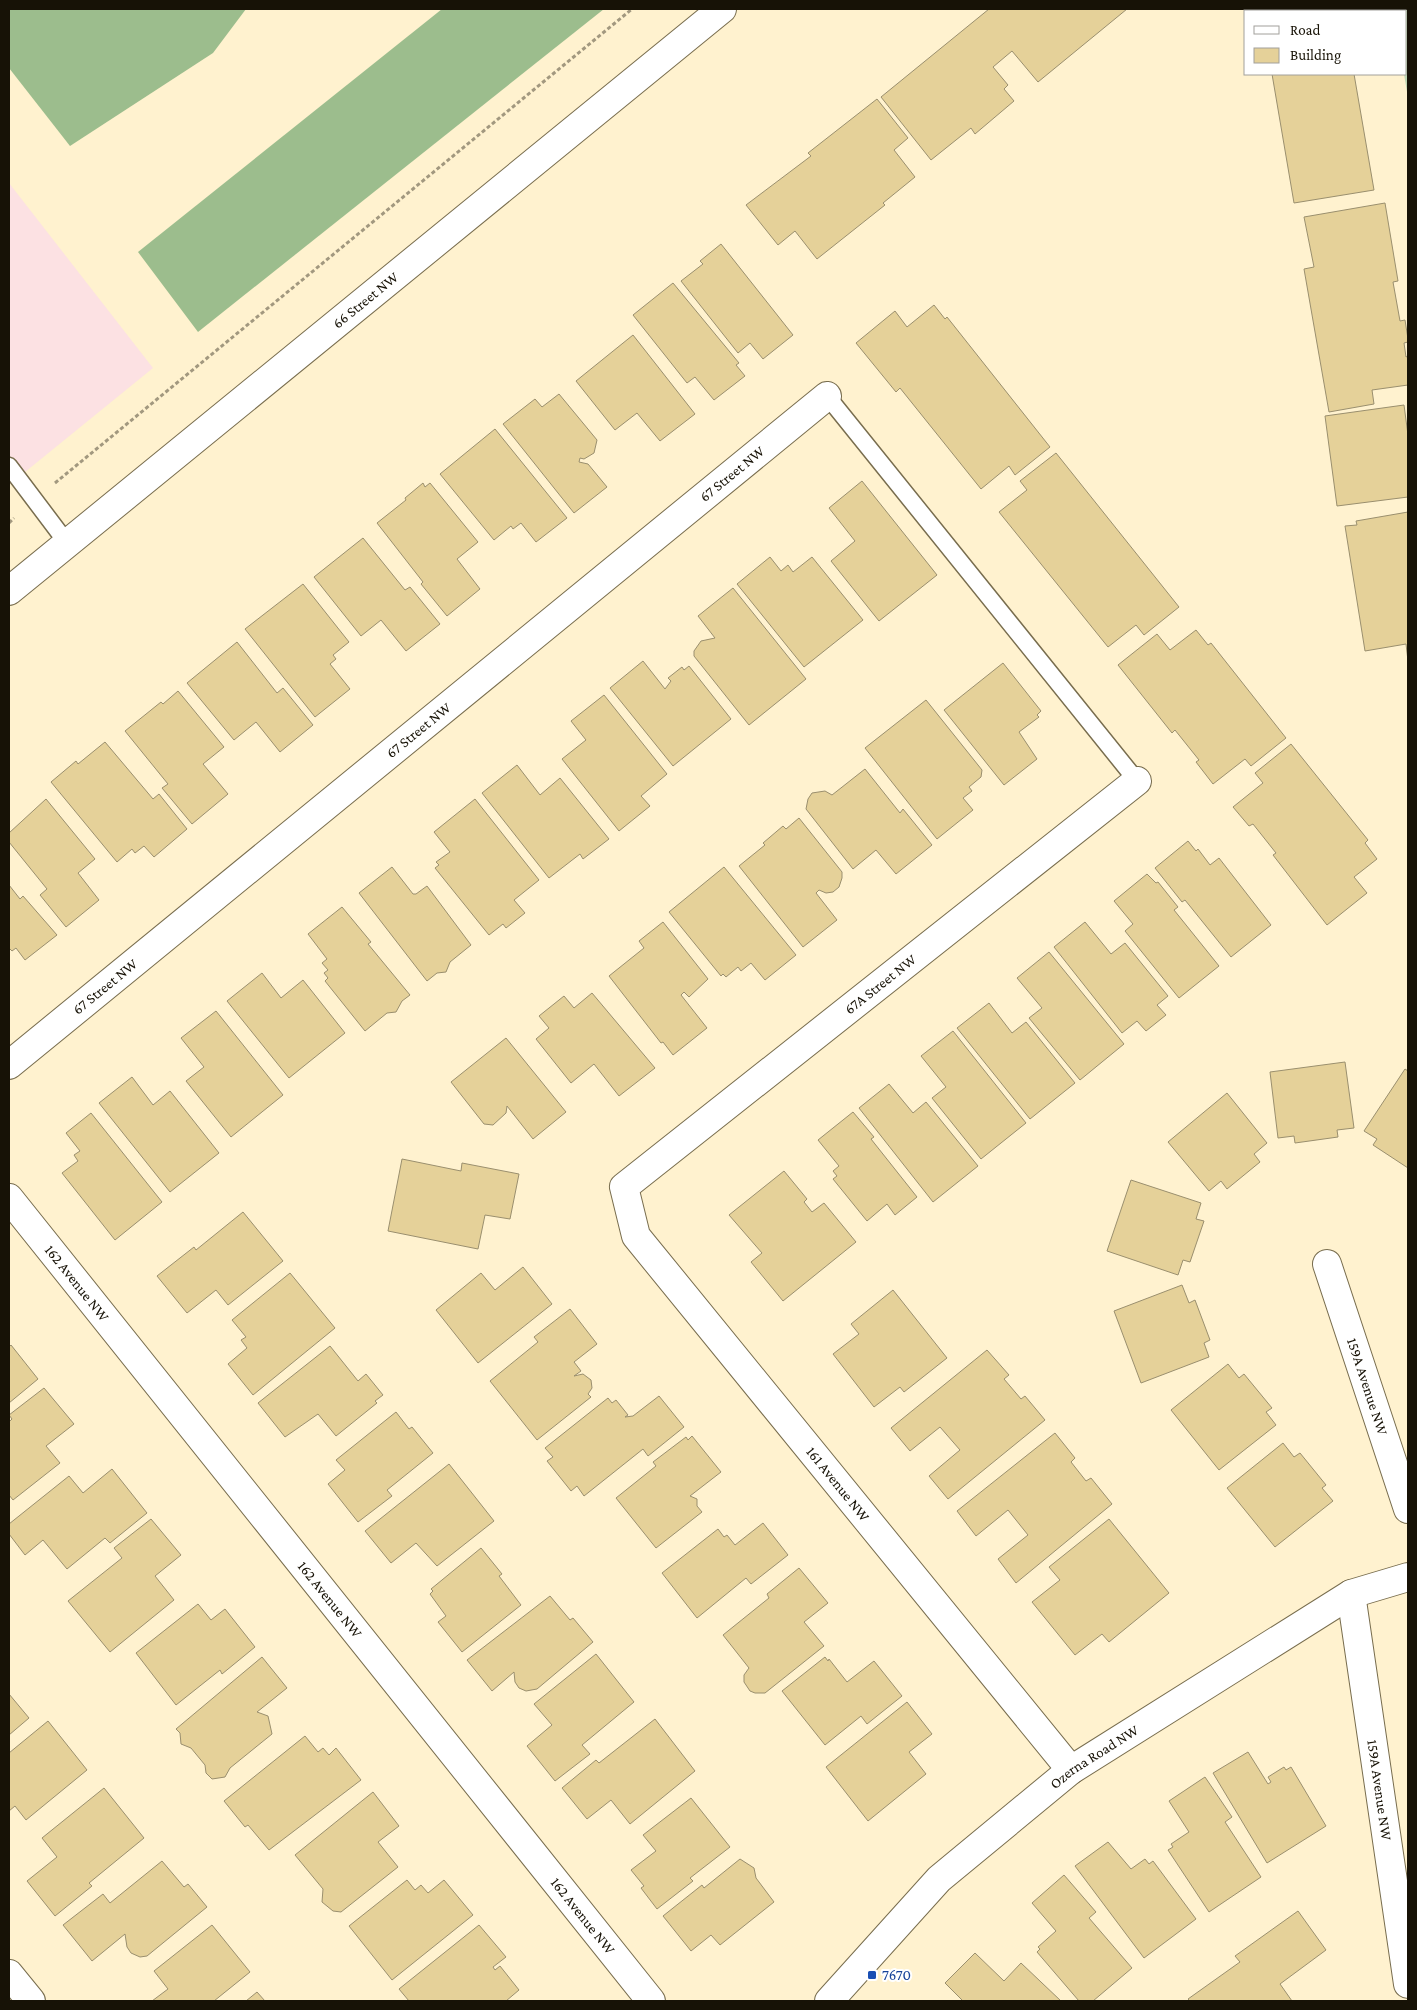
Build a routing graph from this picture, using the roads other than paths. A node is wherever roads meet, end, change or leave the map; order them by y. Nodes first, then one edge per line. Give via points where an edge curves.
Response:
1 (722, 9) edge
2 (827, 396) joint
3 (9, 466) edge
4 (67, 543) junction
5 (9, 591) edge
6 (1137, 781) joint
7 (9, 1065) edge
8 (624, 1187) joint
9 (9, 1198) edge
10 (1327, 1264) dead end
11 (1408, 1509) edge
12 (1408, 1577) edge
13 (1352, 1594) junction
14 (1071, 1770) junction
15 (9, 1974) edge
16 (1408, 1984) edge
17 (31, 2001) edge
18 (651, 2001) edge
19 (829, 2001) edge

1 - 4 street, 66 Street NW
2 - 6 lane
2 - 7 street, 67 Street NW
3 - 4 lane
4 - 5 street, 66 Street NW
6 - 8 street, 67A Street NW
8 - 14 street, 161 Avenue NW via 636,1236
9 - 18 street, 162 Avenue NW
10 - 11 street, 159A Avenue NW
12 - 13 street, Ozerna Road NW
13 - 14 street, Ozerna Road NW
13 - 16 street, 159A Avenue NW
14 - 19 street, Ozerna Road NW via 939,1879
15 - 17 street

